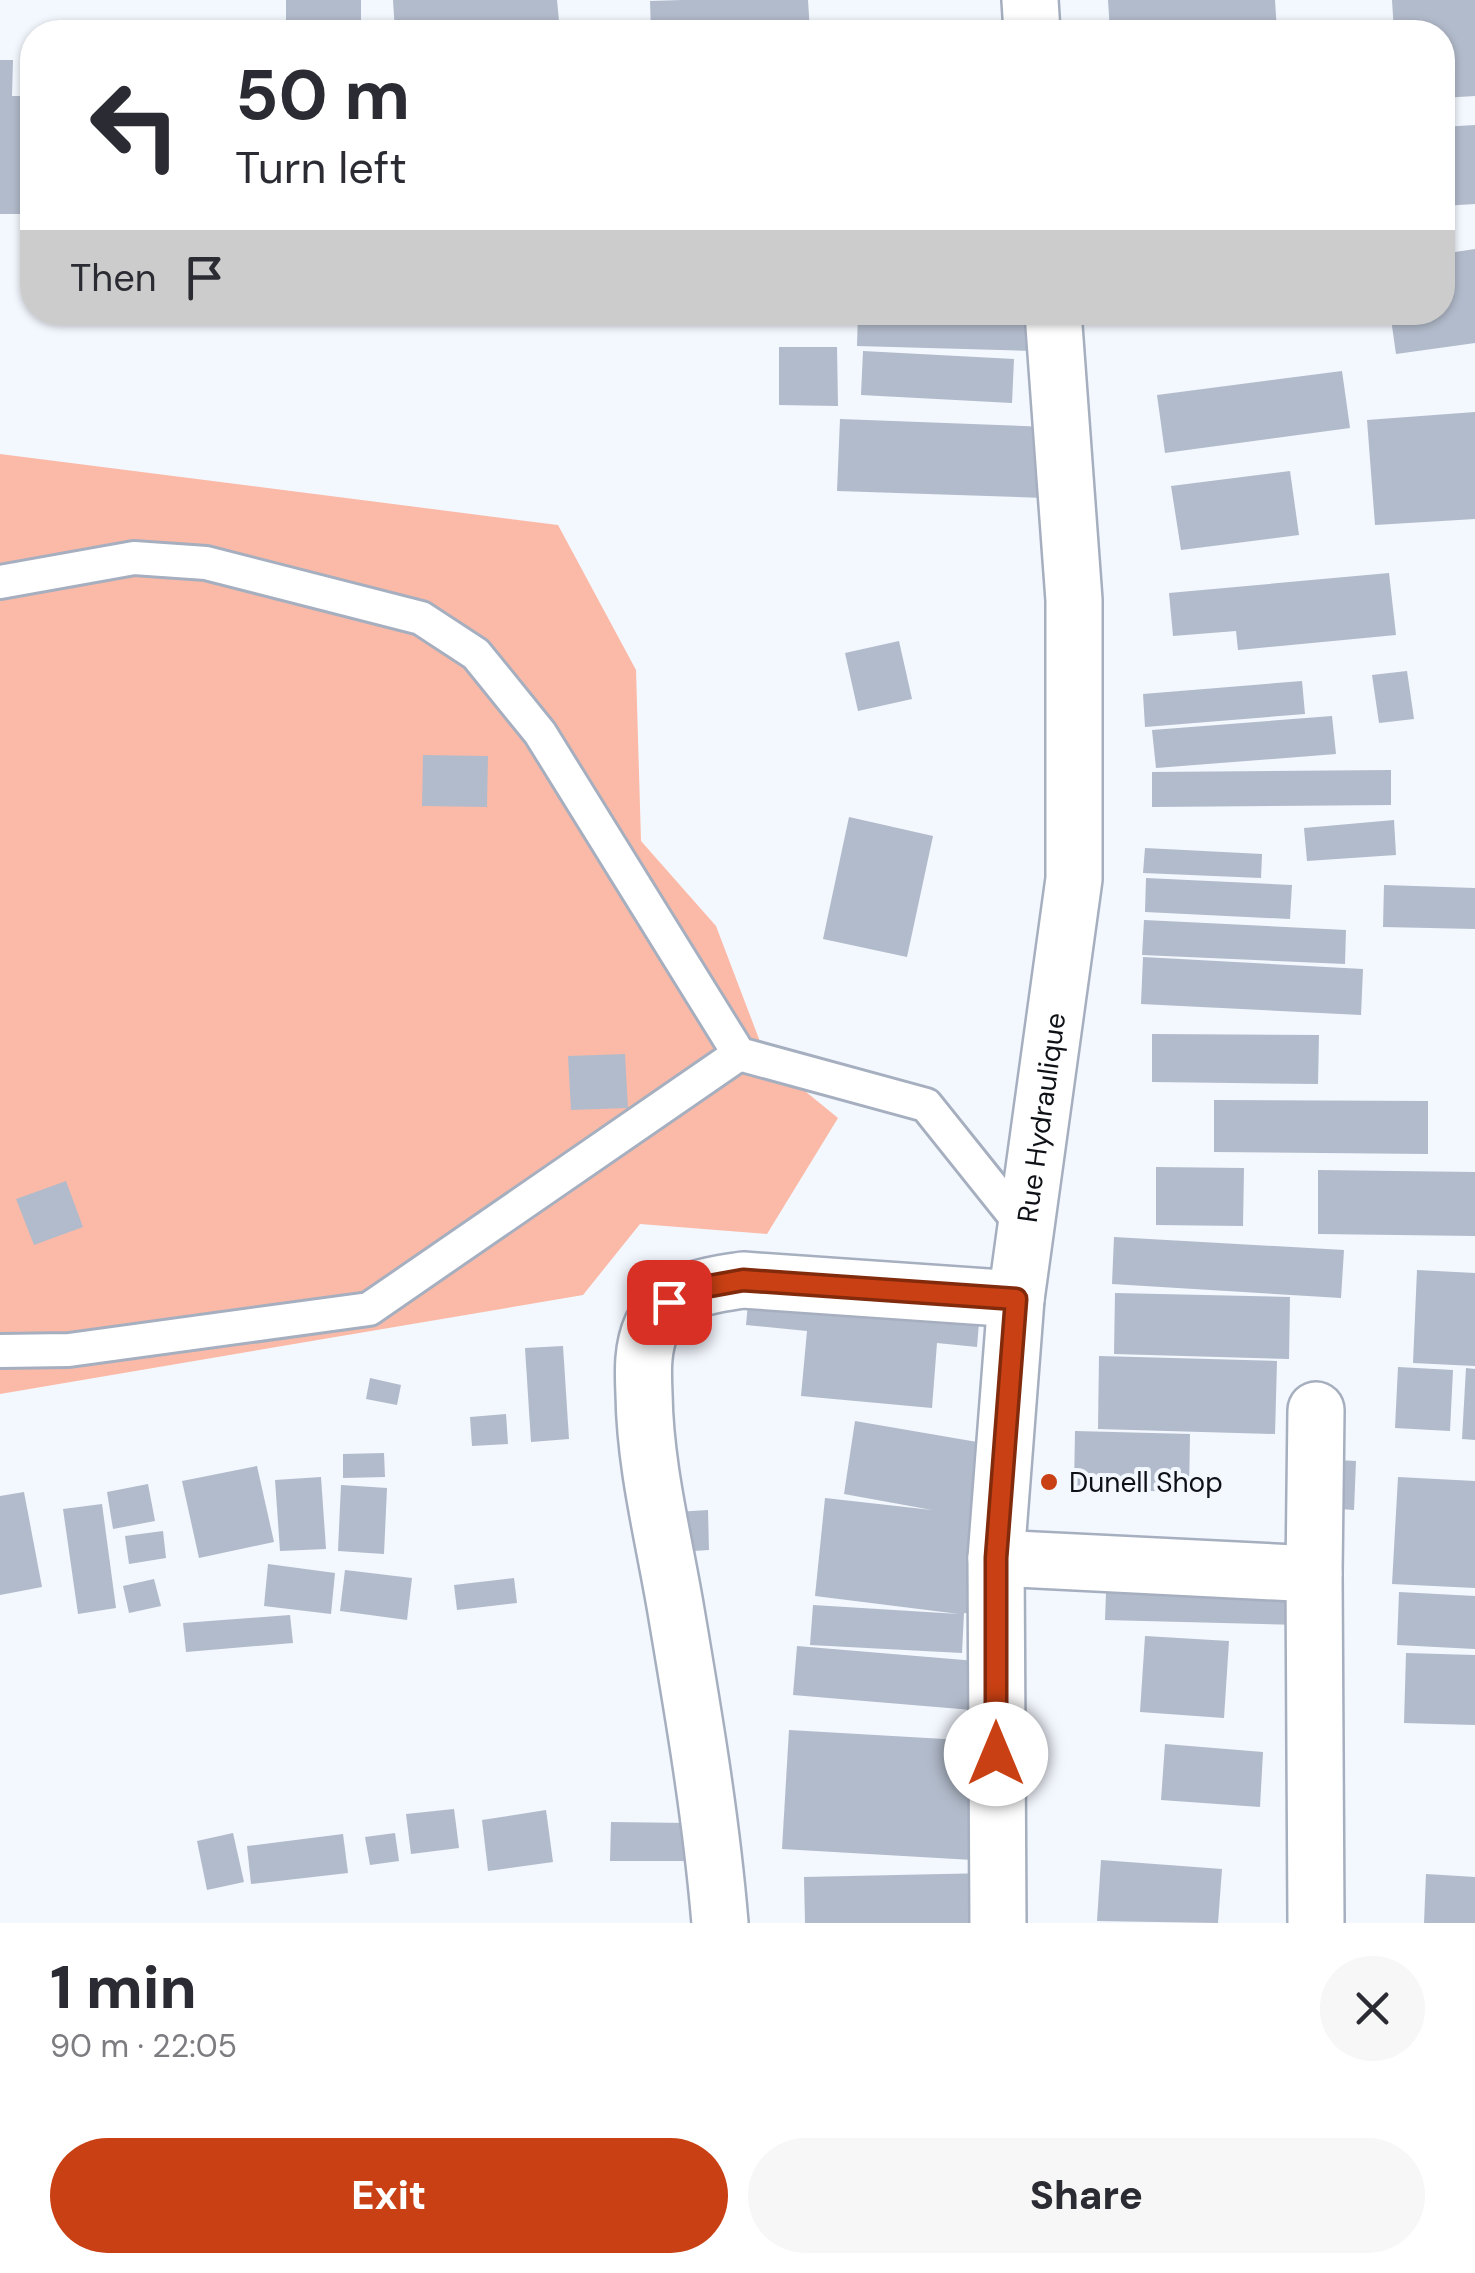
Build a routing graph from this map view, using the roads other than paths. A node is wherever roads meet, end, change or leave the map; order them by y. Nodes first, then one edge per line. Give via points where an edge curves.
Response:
1 (1054, 325) edge
2 (0, 582) edge
3 (739, 1054) junction
4 (1026, 1230) junction
5 (1016, 1299) junction
6 (0, 1351) edge
7 (1316, 1410) dead end
8 (996, 1558) junction
9 (1314, 1574) junction
10 (720, 1923) edge
11 (998, 1923) edge
12 (1316, 1923) edge

1 - 4 street, Rue Hydraulique via 1074,600 1074,879
2 - 3 lane via 134,558 206,563 421,618 476,654 540,733
3 - 4 lane via 926,1105
3 - 6 lane via 369,1309 69,1350
4 - 5 street, Rue Hydraulique
5 - 8 street, Rue Hydraulique
5 - 10 street via 743,1280 669,1302 652,1326 643,1356 651,1482 713,1844
7 - 9 street
8 - 9 street
8 - 11 street, Rue Hydraulique
9 - 12 street

